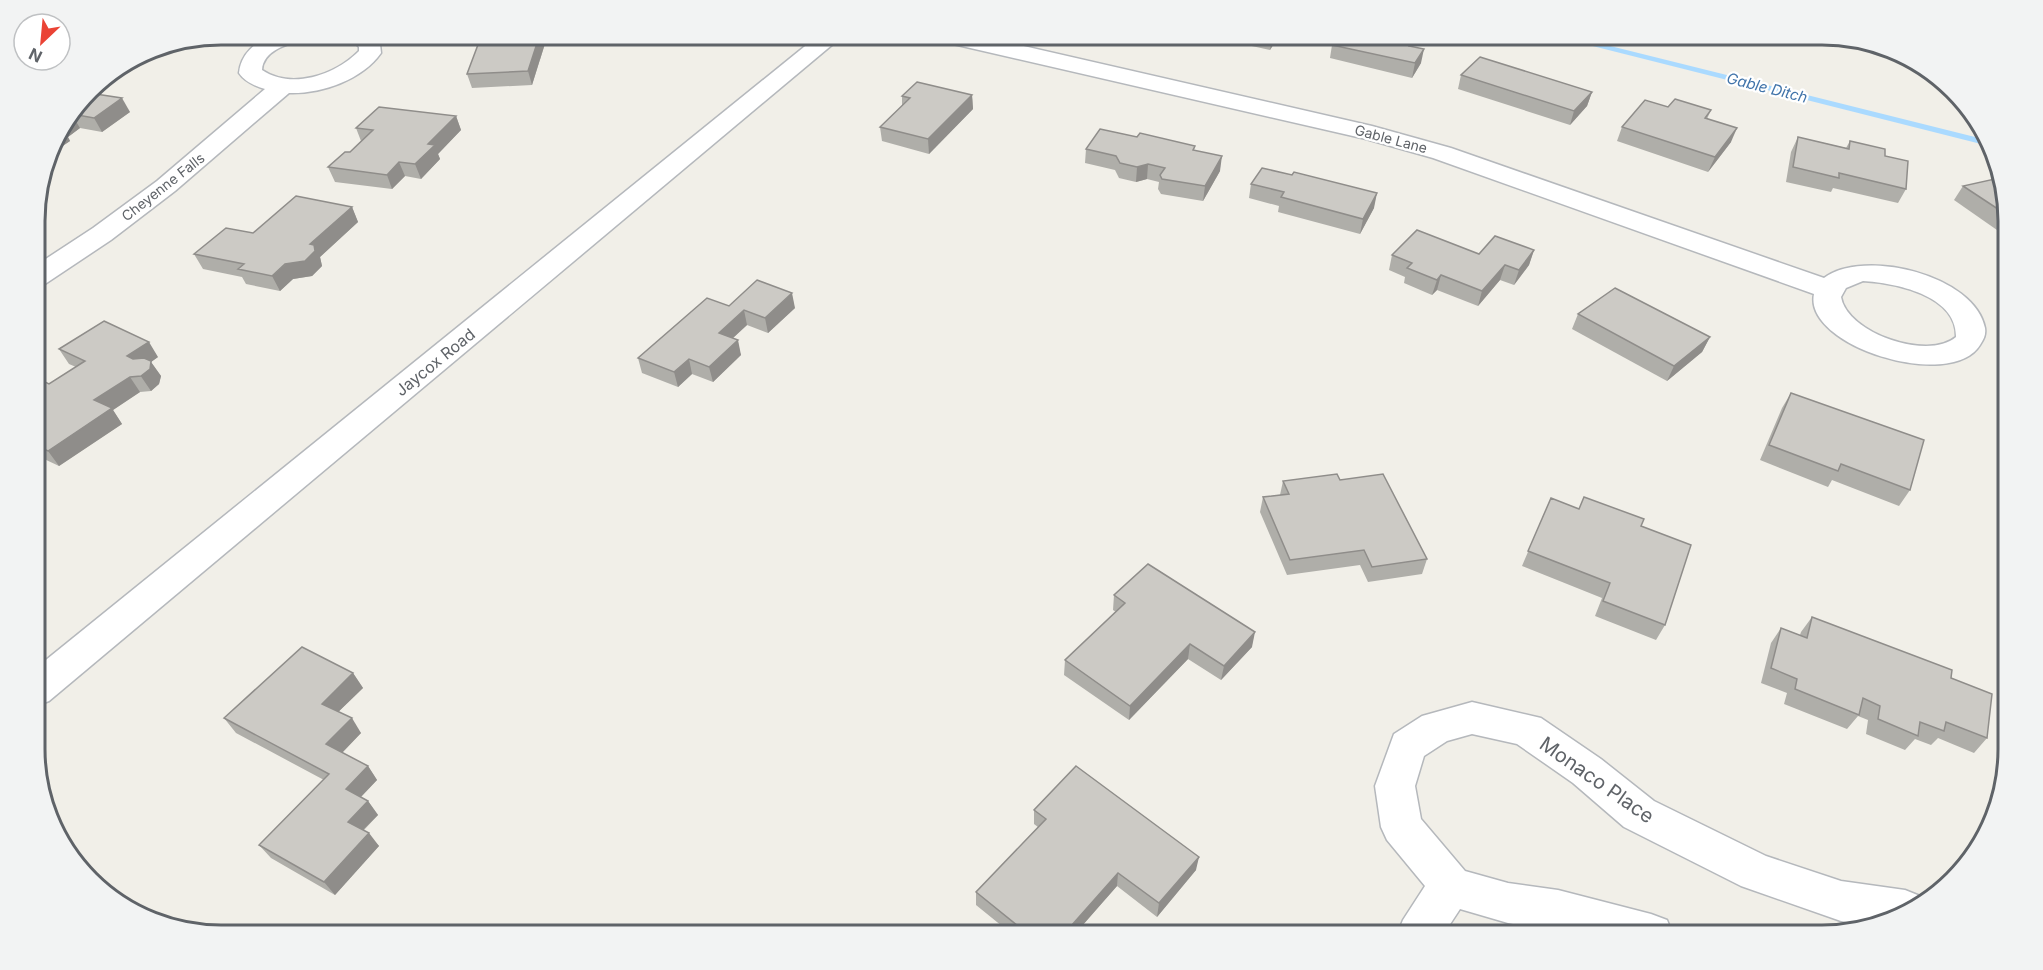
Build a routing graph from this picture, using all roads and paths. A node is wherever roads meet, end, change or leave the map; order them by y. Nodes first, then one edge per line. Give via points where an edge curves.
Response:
1 (272, 45) edge
2 (370, 45) edge
3 (821, 45) edge
4 (988, 45) edge
5 (283, 86) junction
6 (45, 271) edge
7 (1828, 289) junction
8 (45, 683) edge
9 (1452, 887) junction
10 (1895, 909) edge
11 (1425, 925) edge
12 (1612, 925) edge

1 - 5 street via 254,57 250,73 256,79
2 - 5 street via 370,53 352,70 320,82
3 - 8 street, Jaycox Road
4 - 7 street, Gable Lane via 1372,133 1442,153
5 - 6 street, Cheyenne Falls via 166,186
7 - 7 street via 1826,298 1839,322 1893,350 1944,355 1965,347 1971,338 1967,316 1922,284 1863,273 1847,275
9 - 10 street, Monaco Place via 1402,827 1395,786 1408,746 1436,728 1472,718 1527,730 1587,771 1638,814 1756,872 1842,901
9 - 11 street
9 - 12 street

